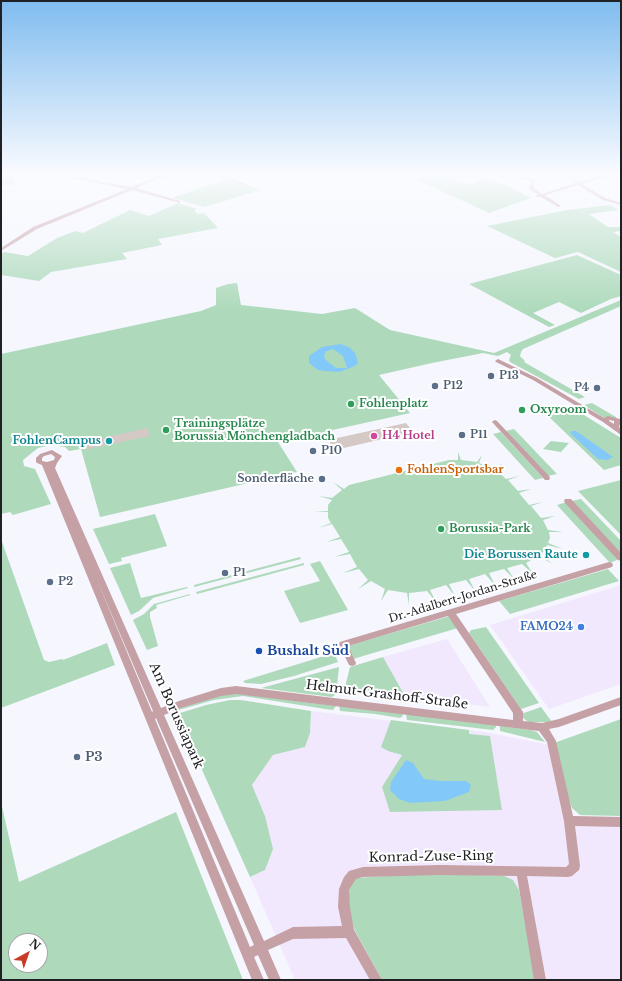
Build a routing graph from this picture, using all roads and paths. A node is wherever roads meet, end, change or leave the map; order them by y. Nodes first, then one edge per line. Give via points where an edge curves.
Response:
1 (55, 220) edge
2 (1, 250) edge
3 (498, 361) dead end
4 (605, 421) junction
5 (495, 422) dead end
6 (621, 433) edge
7 (54, 462) junction
8 (45, 464) junction
9 (547, 478) dead end
10 (568, 501) dead end
11 (621, 558) edge
12 (609, 566) dead end
13 (451, 613) junction
14 (352, 663) dead end
15 (621, 701) edge
16 (159, 712) junction
17 (150, 717) junction
18 (518, 724) junction
19 (542, 727) junction
20 (569, 821) junction
21 (621, 822) edge
22 (521, 871) junction
23 (349, 932) junction
24 (261, 947) junction
25 (247, 954) junction
26 (258, 980) edge
27 (275, 980) edge
28 (376, 980) edge
29 (540, 980) edge

1 - 2 street via 35,228
3 - 4 street via 524,372
4 - 6 street
4 - 6 street via 608,418 618,420 616,427
5 - 9 street
7 - 8 street
7 - 8 street, Am Borussiapark via 58,455 54,452 48,453 39,459
7 - 16 street, Am Borussiapark via 52,468
8 - 17 street, Am Borussiapark
10 - 11 street
12 - 13 street, Dr.-Adalbert-Jordan-Straße
13 - 14 street, Dr.-Adalbert-Jordan-Straße via 343,644
13 - 18 street via 518,712
15 - 19 street, Helmut-Grashoff-Straße
16 - 17 street, Helmut-Grashoff-Straße
16 - 18 street, Helmut-Grashoff-Straße via 221,692 242,690
16 - 24 street, Am Borussiapark
17 - 25 street, Am Borussiapark
18 - 19 street, Helmut-Grashoff-Straße
19 - 20 street, Konrad-Zuse-Ring via 551,741
20 - 21 street
20 - 22 street, Konrad-Zuse-Ring via 576,861 574,869 568,872
22 - 23 street, Konrad-Zuse-Ring via 358,873 350,878 344,889 344,907
22 - 29 street
23 - 24 street via 292,933
23 - 28 street, Konrad-Zuse-Ring
24 - 25 street
24 - 27 street, Am Borussiapark
25 - 26 street, Am Borussiapark

